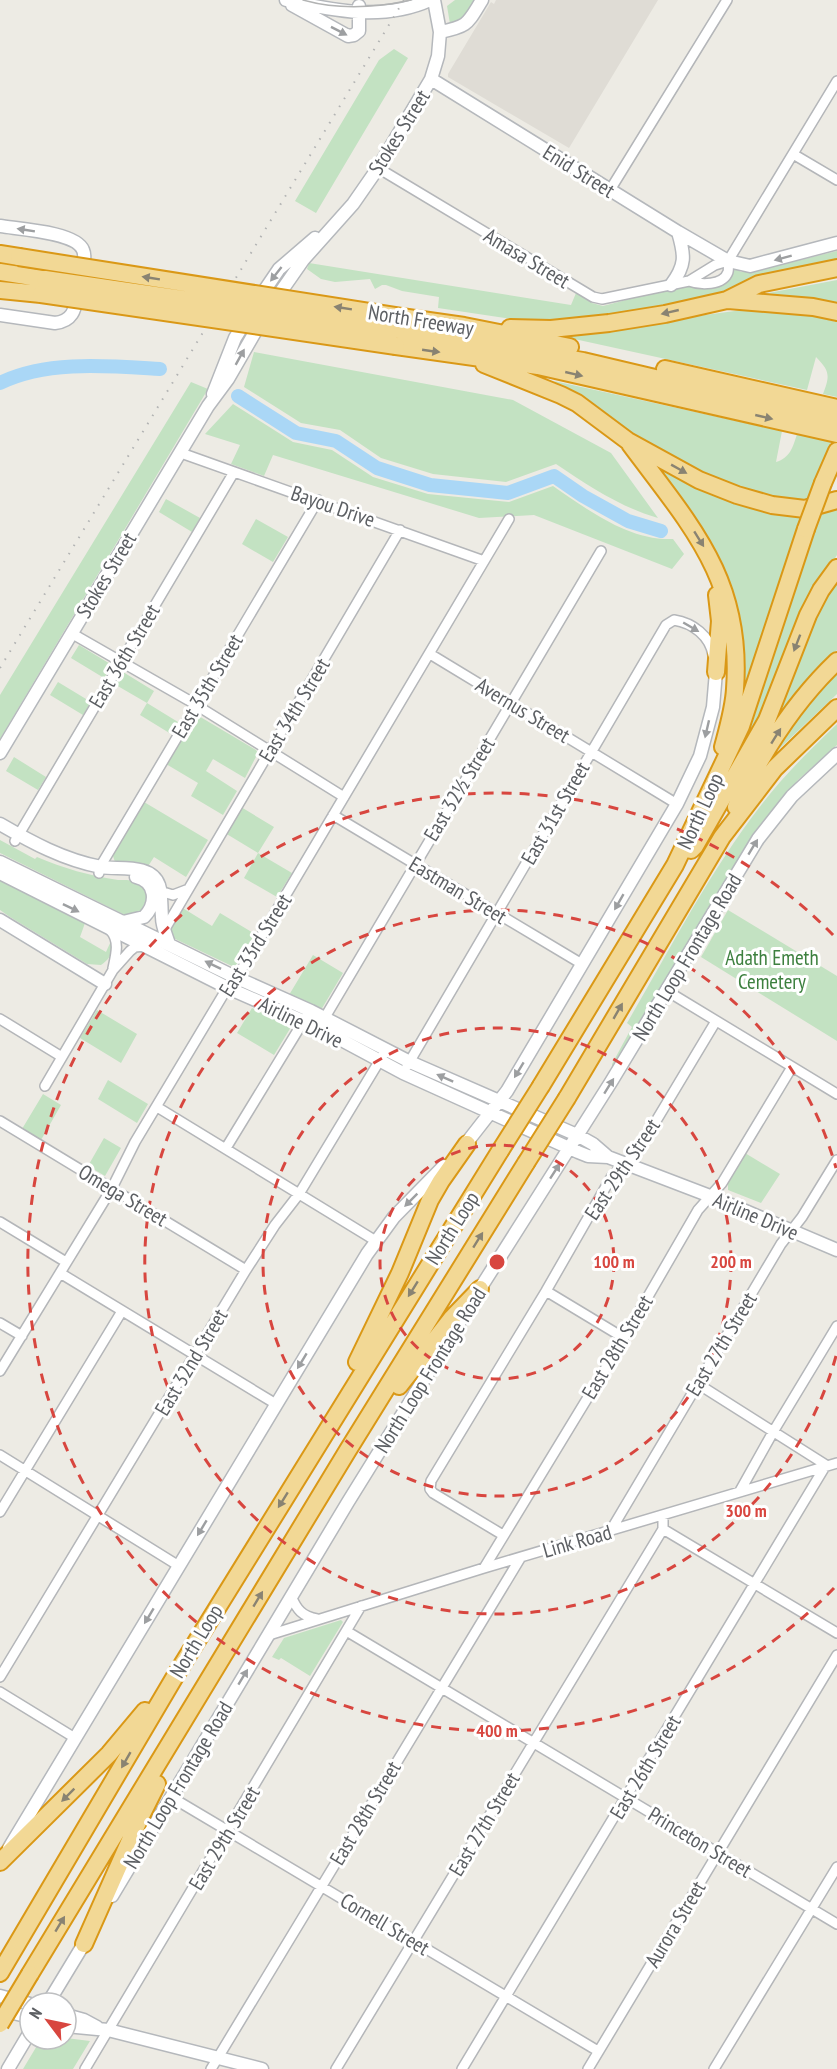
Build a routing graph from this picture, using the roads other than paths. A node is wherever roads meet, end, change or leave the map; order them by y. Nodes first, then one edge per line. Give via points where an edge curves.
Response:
1 (285, 0) edge
2 (328, 0) edge
3 (411, 0) edge
4 (432, 0) edge
5 (482, 0) edge
6 (727, 0) edge
7 (359, 10) junction
8 (440, 32) junction
9 (431, 79) junction
10 (837, 81) edge
11 (793, 154) junction
12 (378, 168) junction
13 (837, 180) edge
14 (610, 190) junction
15 (0, 226) edge
16 (678, 232) junction
17 (837, 243) edge
18 (0, 254) edge
19 (728, 261) junction
20 (837, 268) edge
21 (0, 272) edge
22 (689, 281) junction
23 (670, 285) junction
24 (43, 287) junction
25 (0, 290) edge
26 (727, 300) junction
27 (837, 312) edge
28 (0, 315) edge
29 (464, 326) junction
30 (398, 331) junction
31 (465, 356) junction
32 (837, 408) edge
33 (798, 412) junction
34 (837, 421) edge
35 (837, 434) edge
36 (628, 441) junction
37 (837, 451) edge
38 (181, 453) junction
39 (234, 472) junction
40 (318, 500) junction
41 (837, 500) edge
42 (509, 519) dead end
43 (400, 530) junction
44 (601, 551) dead end
45 (484, 561) junction
46 (714, 568) junction
47 (837, 568) edge
48 (71, 633) junction
49 (430, 654) junction
50 (121, 661) junction
51 (837, 661) edge
52 (716, 672) junction
53 (511, 703) junction
54 (196, 705) junction
55 (837, 708) edge
56 (1, 749) edge
57 (270, 750) junction
58 (592, 751) junction
59 (837, 754) edge
60 (719, 770) junction
61 (344, 797) junction
62 (677, 804) junction
63 (333, 815) junction
64 (0, 824) edge
65 (0, 833) edge
66 (722, 837) junction
67 (16, 838) junction
68 (0, 862) edge
69 (414, 864) junction
70 (675, 865) junction
71 (99, 870) junction
72 (0, 873) edge
73 (159, 886) junction
74 (188, 889) junction
75 (497, 913) junction
76 (0, 920) edge
77 (123, 922) junction
78 (106, 926) junction
79 (165, 929) junction
80 (169, 944) junction
81 (145, 945) junction
82 (582, 964) junction
83 (113, 970) junction
84 (235, 976) junction
85 (105, 984) junction
86 (228, 988) junction
87 (667, 990) junction
88 (307, 1016) junction
89 (0, 1019) edge
90 (716, 1021) junction
91 (322, 1023) junction
92 (383, 1056) junction
93 (62, 1057) junction
94 (410, 1062) junction
95 (792, 1067) junction
96 (403, 1073) junction
97 (45, 1086) dead end
98 (837, 1094) edge
99 (494, 1106) junction
100 (157, 1107) junction
101 (0, 1120) edge
102 (578, 1135) junction
103 (467, 1144) junction
104 (226, 1148) junction
105 (570, 1148) junction
106 (608, 1157) junction
107 (837, 1161) edge
108 (624, 1164) junction
109 (112, 1188) junction
110 (299, 1194) junction
111 (710, 1197) junction
112 (0, 1222) edge
113 (792, 1230) junction
114 (376, 1241) junction
115 (837, 1250) edge
116 (66, 1262) junction
117 (246, 1270) junction
118 (60, 1273) junction
119 (480, 1289) junction
120 (546, 1291) junction
121 (122, 1311) junction
122 (0, 1323) edge
123 (837, 1326) edge
124 (22, 1336) junction
125 (624, 1338) junction
126 (196, 1355) junction
127 (0, 1371) edge
128 (698, 1384) junction
129 (276, 1404) junction
130 (772, 1432) junction
131 (314, 1450) junction
132 (348, 1450) junction
133 (0, 1455) edge
134 (837, 1463) edge
135 (826, 1466) junction
136 (25, 1471) junction
137 (740, 1491) junction
138 (0, 1512) edge
139 (98, 1516) junction
140 (663, 1516) junction
141 (663, 1529) junction
142 (611, 1530) junction
143 (503, 1535) junction
144 (521, 1557) junction
145 (179, 1566) junction
146 (484, 1568) junction
147 (755, 1584) junction
148 (291, 1596) junction
149 (362, 1606) junction
150 (317, 1619) junction
151 (348, 1632) junction
152 (837, 1633) edge
153 (269, 1635) junction
154 (837, 1655) edge
155 (217, 1667) junction
156 (177, 1673) junction
157 (0, 1677) edge
158 (441, 1687) junction
159 (0, 1692) edge
160 (75, 1738) junction
161 (534, 1743) junction
162 (171, 1797) junction
163 (626, 1798) junction
164 (229, 1830) junction
165 (718, 1853) junction
166 (0, 1862) edge
167 (837, 1867) edge
168 (321, 1886) junction
169 (812, 1909) junction
170 (837, 1924) edge
171 (413, 1941) junction
172 (84, 1944) junction
173 (2, 1970) edge
174 (55, 1991) edge
175 (0, 1996) edge
176 (506, 1996) junction
177 (18, 2001) edge
178 (0, 2010) edge
179 (18, 2014) edge
180 (78, 2018) edge
181 (0, 2024) edge
182 (78, 2027) edge
183 (104, 2030) junction
184 (19, 2051) edge
185 (598, 2051) junction
186 (218, 2057) junction
187 (8, 2069) edge
188 (85, 2069) edge
189 (211, 2069) edge
190 (262, 2069) edge
191 (336, 2069) edge
192 (462, 2069) edge
193 (588, 2069) edge
194 (714, 2069) edge

1 - 7 main road
1 -> 7 main road via 348,36 359,32
2 - 7 main road
3 - 7 main road
4 - 7 main road via 398,11
4 - 8 main road, Stokes Street
5 - 8 main road via 463,27
6 - 14 street
8 - 9 main road, Stokes Street
9 - 12 main road, Stokes Street
9 - 14 main road, Enid Street
10 - 11 street
11 - 13 street
11 - 19 street
12 - 23 street, Amasa Street via 592,297 602,299
12 - 38 main road, Stokes Street via 353,204 292,273
14 - 16 main road, Enid Street
28 -> 15 main road via 63,323 74,311 85,255 83,248 67,237
16 - 19 main road, Enid Street
16 - 23 main road via 682,266
17 -> 19 main road via 750,266
30 -> 18 highway, North Freeway, bridge
19 - 22 street, Amasa Street
19 - 22 street, Amasa Street via 728,272 722,278 705,284
20 - 26 highway via 759,284
21 - 24 highway, North Freeway
22 - 23 street, Amasa Street
24 - 25 highway, North Freeway
24 - 30 highway, North Freeway, bridge
26 - 27 highway
26 -> 29 highway via 665,314 551,329
29 - 30 highway, North Freeway
29 - 33 highway, North Freeway via 590,351
30 -> 31 highway, North Freeway
30 - 33 highway, North Freeway via 584,361
31 -> 33 highway, North Freeway
31 - 36 highway via 561,394
32 - 33 highway, North Freeway
33 - 34 highway, North Freeway
33 - 35 highway, North Freeway
36 -> 41 highway via 699,480 772,505 805,508
36 -> 46 highway via 696,534
37 - 60 highway, North Loop, bridge via 806,529 741,726
38 - 39 street, Bayou Drive
38 - 48 main road, Stokes Street
39 - 40 street, Bayou Drive
39 - 50 street, East 36th Street
40 - 43 street, Bayou Drive
40 - 54 street, East 35th Street
42 - 45 street, East 33rd Street
43 - 45 street, Bayou Drive
43 - 57 street, East 34th Street
44 - 53 street, East 32½ Street
45 - 49 street, East 33rd Street
46 - 52 highway via 720,621
46 - 60 highway via 726,594 735,640 735,691
47 -> 70 highway via 808,615 767,720 695,846
48 - 50 street
48 - 56 main road, Stokes Street
49 - 53 street, Avernus Street
49 - 61 street, East 33rd Street
50 - 54 street
50 - 67 street, East 36th Street
66 -> 51 highway via 746,786 783,726 806,693
58 -> 52 street, East 31st Street via 670,621 677,620 705,636 711,645
52 -> 62 main road via 700,756
53 - 58 street, Avernus Street
53 - 69 street, East 32½ Street
54 - 57 street
54 - 71 street, East 35th Street
55 - 66 highway, North Loop via 775,768
57 - 61 street
57 - 74 street, East 34th Street
58 - 62 street, Avernus Street
58 - 75 street, East 31st Street
87 -> 59 main road, North Loop Frontage Road via 758,839 792,796
60 - 70 highway, North Loop
61 - 63 street, East 33rd Street
62 -> 82 main road
63 - 69 street, Eastman Street
63 - 84 street, East 33rd Street
64 - 67 main road
65 - 67 main road
132 -> 66 highway, North Loop, bridge via 567,1098
67 - 71 main road via 66,865
68 - 77 main road, Airline Drive
69 - 75 street, Eastman Street
69 - 91 street, East 32½ Street
70 -> 131 highway, North Loop, bridge
71 - 73 main road via 144,871
71 - 77 main road via 142,878 154,895 153,906 144,917
72 -> 78 main road, Airline Drive
73 - 74 street via 172,895
73 - 79 main road
74 - 79 street, East 34th Street
75 - 82 street, Eastman Street
75 - 94 street, East 31st Street
76 - 85 main road
77 - 80 main road, Airline Drive
78 - 81 main road, Airline Drive
78 - 83 street via 116,937
79 - 80 main road
84 -> 80 main road, Airline Drive
81 - 83 street via 135,947
81 - 86 main road, Airline Drive
82 -> 99 main road via 507,1091
83 - 85 street
84 - 86 street, East 33rd Street
84 - 88 main road, Airline Drive
85 - 93 street
86 - 88 main road, Airline Drive
86 - 100 street, East 33rd Street
87 - 90 street
102 -> 87 main road, North Loop Frontage Road
88 - 91 main road, Airline Drive
88 - 104 street
89 - 93 street
90 - 95 street
90 - 108 street, East 29th Street via 638,1151
91 - 92 main road, Airline Drive
92 - 94 main road, Airline Drive
92 - 96 main road, Airline Drive
92 - 110 street, East 32nd Street
93 - 97 street
94 - 96 street, East 31st Street
99 -> 94 main road, Airline Drive
95 - 98 street
95 - 111 street, East 28th Street
96 - 99 main road, Airline Drive
99 - 102 main road, Airline Drive
99 - 103 main road
99 - 105 main road, Airline Drive
100 - 104 street
100 - 109 street, East 33rd Street
101 - 109 street, Omega Street
102 - 105 main road, North Loop Frontage Road
102 - 106 main road, Airline Drive
103 -> 114 main road via 404,1206
103 - 131 highway via 430,1200 396,1282
104 - 110 street
105 - 106 main road, Airline Drive via 588,1156
119 -> 105 main road, North Loop Frontage Road
106 - 108 main road, Airline Drive
107 - 113 street, East 27th Street
108 - 111 main road, Airline Drive
108 - 120 street, East 29th Street via 612,1176
109 - 116 street, East 33rd Street
109 - 117 street, Omega Street
110 - 114 street
110 - 117 street, East 32nd Street
111 - 113 main road, Airline Drive
111 - 125 street, East 28th Street via 698,1210
112 - 116 street
113 - 115 main road, Airline Drive
113 - 128 street, East 27th Street
114 -> 129 main road
116 - 118 street, East 33rd Street
117 - 126 street, East 32nd Street
118 - 121 street
118 - 124 street, East 33rd Street
119 - 132 highway via 452,1318
119 - 148 main road, North Loop Frontage Road
120 - 125 street
120 - 143 street, East 29th Street via 430,1484 433,1493
121 - 126 street
121 - 136 street
122 - 124 street
123 - 130 street
124 - 127 street, East 33rd Street
125 - 143 street, East 28th Street
126 - 129 street
126 - 139 street, East 32nd Street
128 - 130 street
128 - 142 street, East 27th Street
129 -> 145 main road
130 - 135 street
130 - 137 street
131 -> 156 highway, North Loop
155 -> 132 highway, North Loop
133 - 136 street
134 - 135 street, Link Road
135 - 137 street, Link Road
135 - 147 street, East 26th Street
136 - 138 street
136 - 139 street
137 - 140 street, Link Road
139 - 145 street
139 - 157 street, East 32nd Street
140 - 141 street
140 - 142 street, Link Road
141 - 147 street
141 - 161 street, East 27th Street
142 - 144 street, Link Road
143 - 146 street, East 28th Street
144 - 146 street, Link Road
144 - 158 street, East 28th Street
145 -> 160 main road
146 - 149 street, Link Road
147 - 152 street
147 - 163 street, East 26th Street
148 - 150 street via 300,1612
148 - 153 main road, North Loop Frontage Road
149 - 150 street, Link Road
149 - 151 street, East 29th Street
150 - 153 street, Link Road
151 - 158 street, Princeton Street
151 - 164 street, East 29th Street
162 -> 153 main road, North Loop Frontage Road
154 - 165 street, Aurora Street
155 - 172 highway via 139,1820
181 -> 155 highway, North Loop, bridge
156 -> 166 highway via 109,1754
156 -> 173 highway, North Loop
158 - 161 street, Princeton Street
158 - 168 street, East 28th Street
159 - 160 street
160 - 166 main road
161 - 163 street, Princeton Street
161 - 171 street, East 27th Street
162 - 164 street, Cornell Street
162 - 172 main road, North Loop Frontage Road
163 - 165 street, Princeton Street
163 - 176 street, East 26th Street
164 - 168 street, Cornell Street
164 - 183 street, East 29th Street
165 - 169 street, Princeton Street
165 - 185 street, Aurora Street
167 - 169 street
168 - 171 street, Cornell Street
168 - 186 street, East 28th Street
169 - 170 street, Princeton Street
169 - 194 street
171 - 176 street, Cornell Street
171 - 191 street, East 27th Street
172 - 174 main road, North Loop Frontage Road
175 - 177 main road
176 - 185 street, Cornell Street
176 - 192 street, East 26th Street
178 - 179 main road
180 - 183 main road
182 - 183 main road
183 - 186 main road
183 - 188 street, East 29th Street
184 - 187 main road
185 - 193 street, Aurora Street
186 - 189 street, East 28th Street
186 - 190 main road

